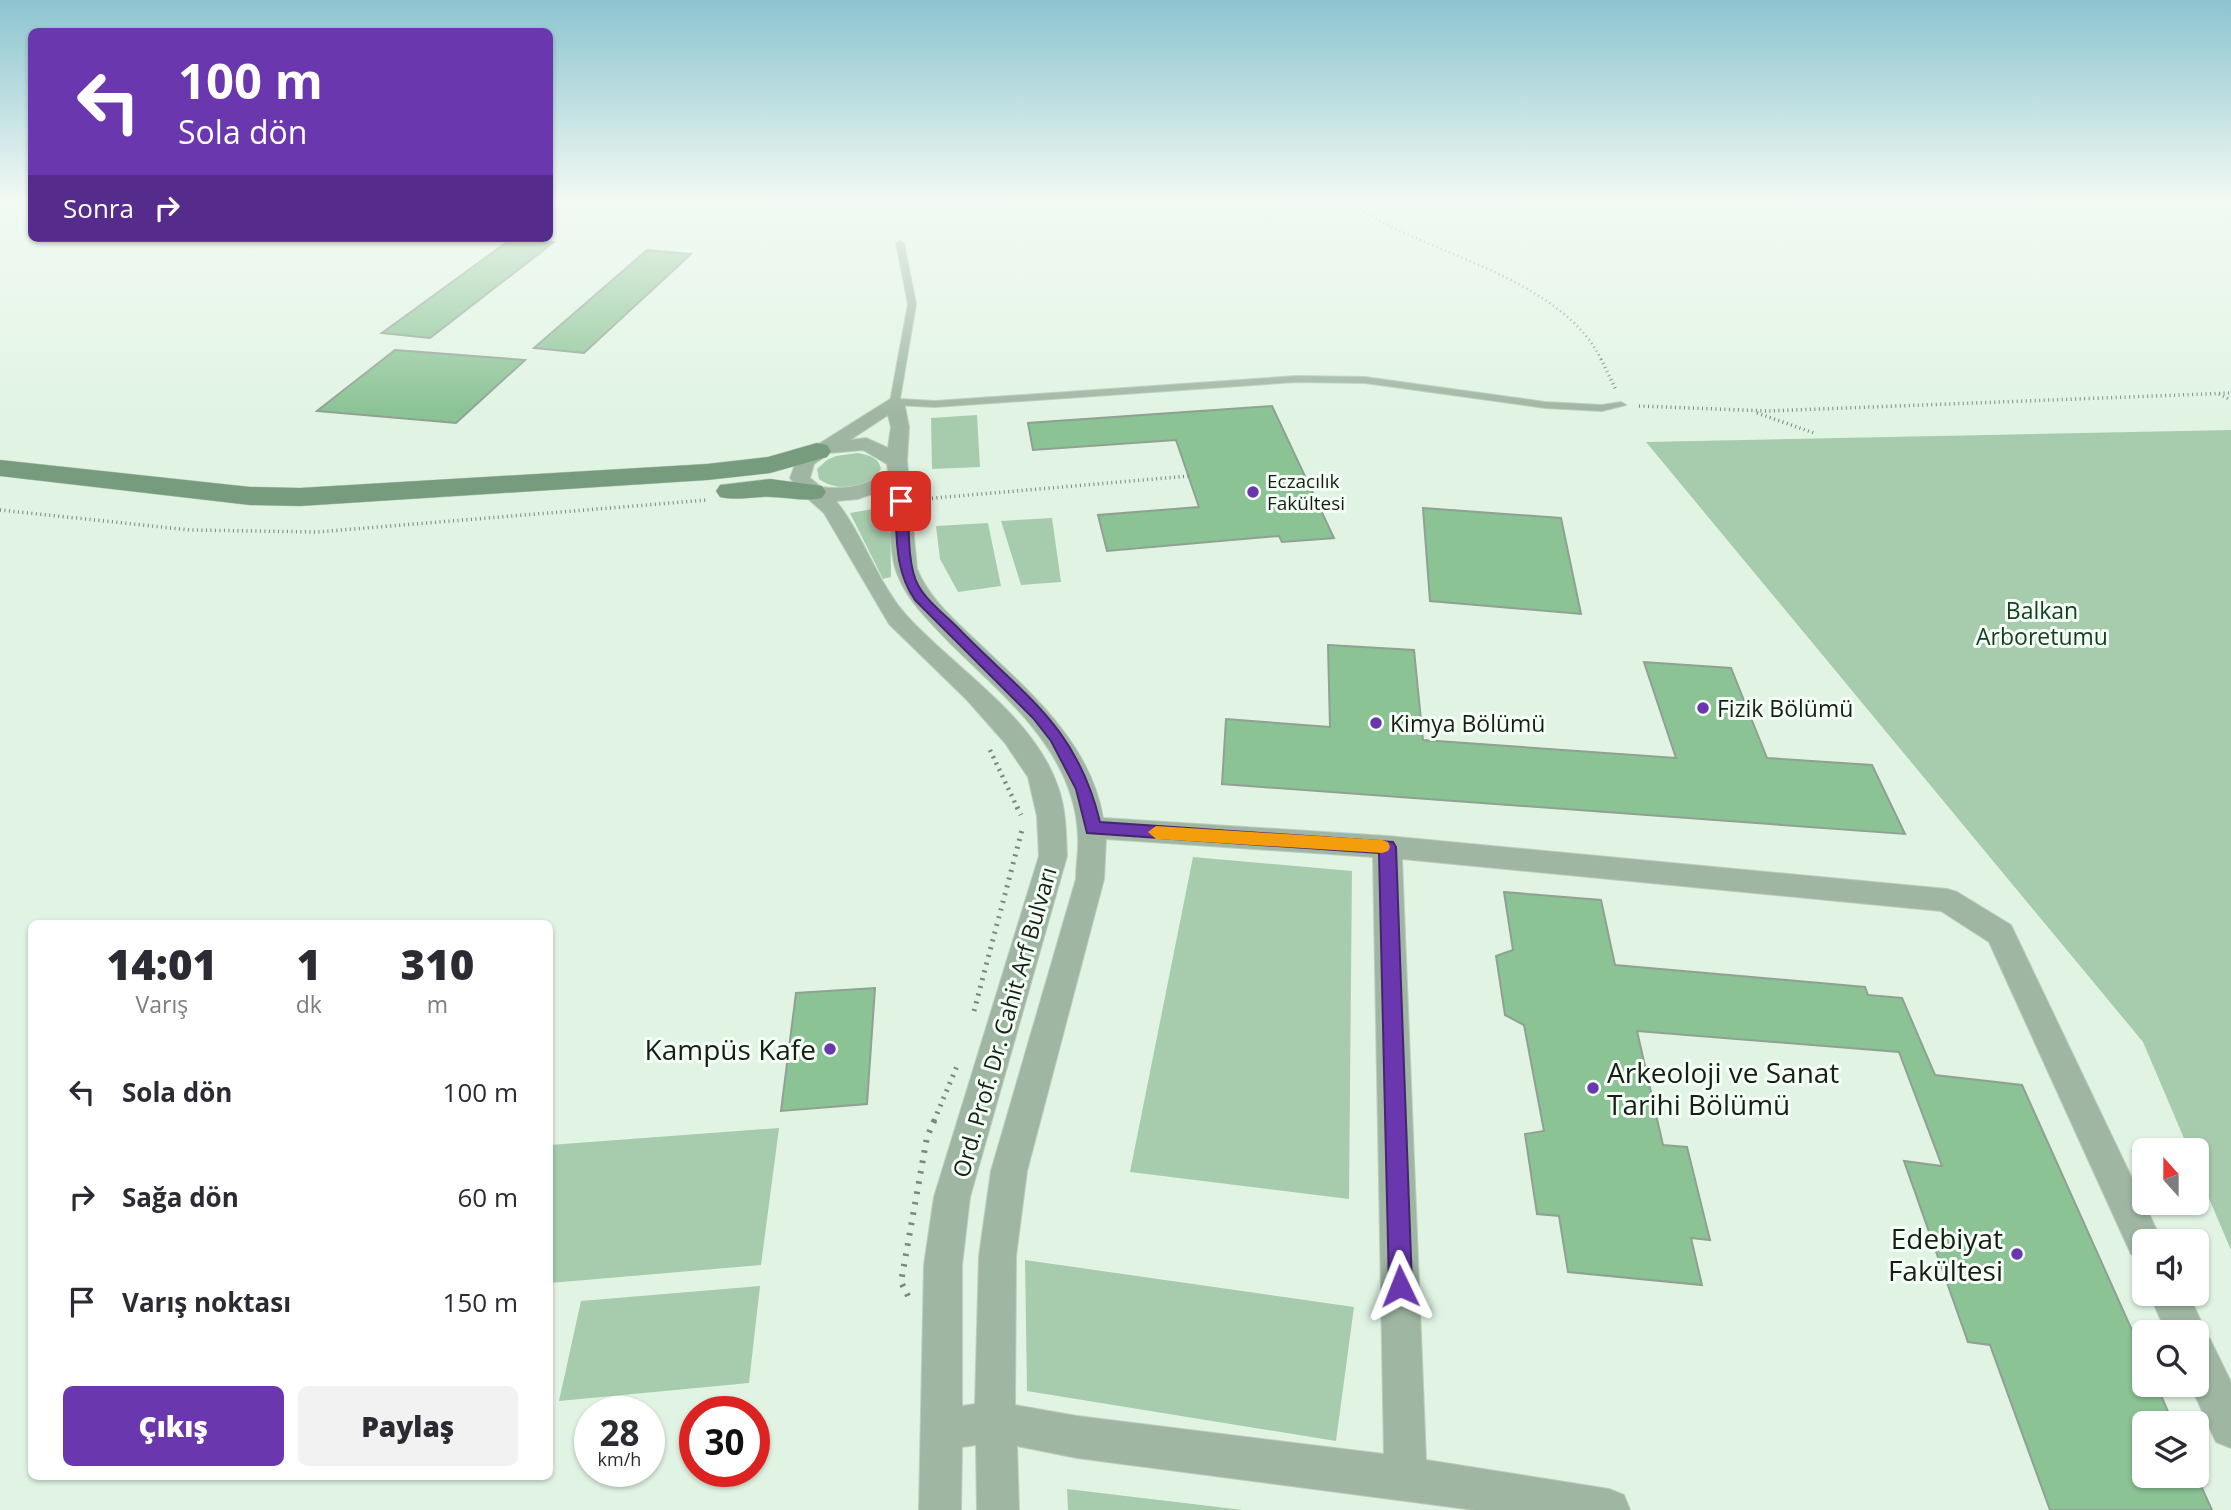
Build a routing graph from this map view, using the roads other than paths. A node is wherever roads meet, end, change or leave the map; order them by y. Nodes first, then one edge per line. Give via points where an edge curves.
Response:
1 (906, 271) edge
2 (895, 402) junction
3 (1621, 405) road end
4 (817, 451) junction
5 (898, 467) junction
6 (0, 468) edge
7 (812, 492) junction
8 (0, 493) edge
9 (1093, 828) junction
10 (1387, 847) junction
11 (2138, 1229) edge
12 (2209, 1380) edge
13 (996, 1422) junction
14 (2231, 1427) edge
15 (940, 1429) junction
16 (1406, 1478) junction
17 (940, 1510) edge
18 (998, 1510) edge
19 (1609, 1510) edge

1 - 2 lane via 912,304
2 - 3 lane via 936,404 1297,379 1365,380 1545,405
2 - 4 street
2 - 5 street, Ord. Prof. Dr. Cahit Arf Bulvarı via 900,427
4 - 5 street via 866,444
4 - 6 main road via 770,465 707,472 300,497
4 - 7 street via 805,461 800,478
5 - 7 street via 882,486 858,494
5 - 9 street, Ord. Prof. Dr. Cahit Arf Bulvarı via 910,583 1058,738 1084,789
7 - 8 main road via 769,488 392,515 267,519
7 - 15 street, Ord. Prof. Dr. Cahit Arf Bulvarı via 831,507 897,619 1006,727 1027,754 1049,803 1053,856 952,1197 943,1265
9 - 10 street
9 - 13 street, Ord. Prof. Dr. Cahit Arf Bulvarı via 1090,879 999,1218 992,1341
10 - 11 street via 1947,900 2000,934
10 - 16 street
12 - 14 street
13 - 15 street
13 - 16 street via 1077,1437
13 - 18 street, Ord. Prof. Dr. Cahit Arf Bulvarı
15 - 17 street, Ord. Prof. Dr. Cahit Arf Bulvarı
16 - 19 street

